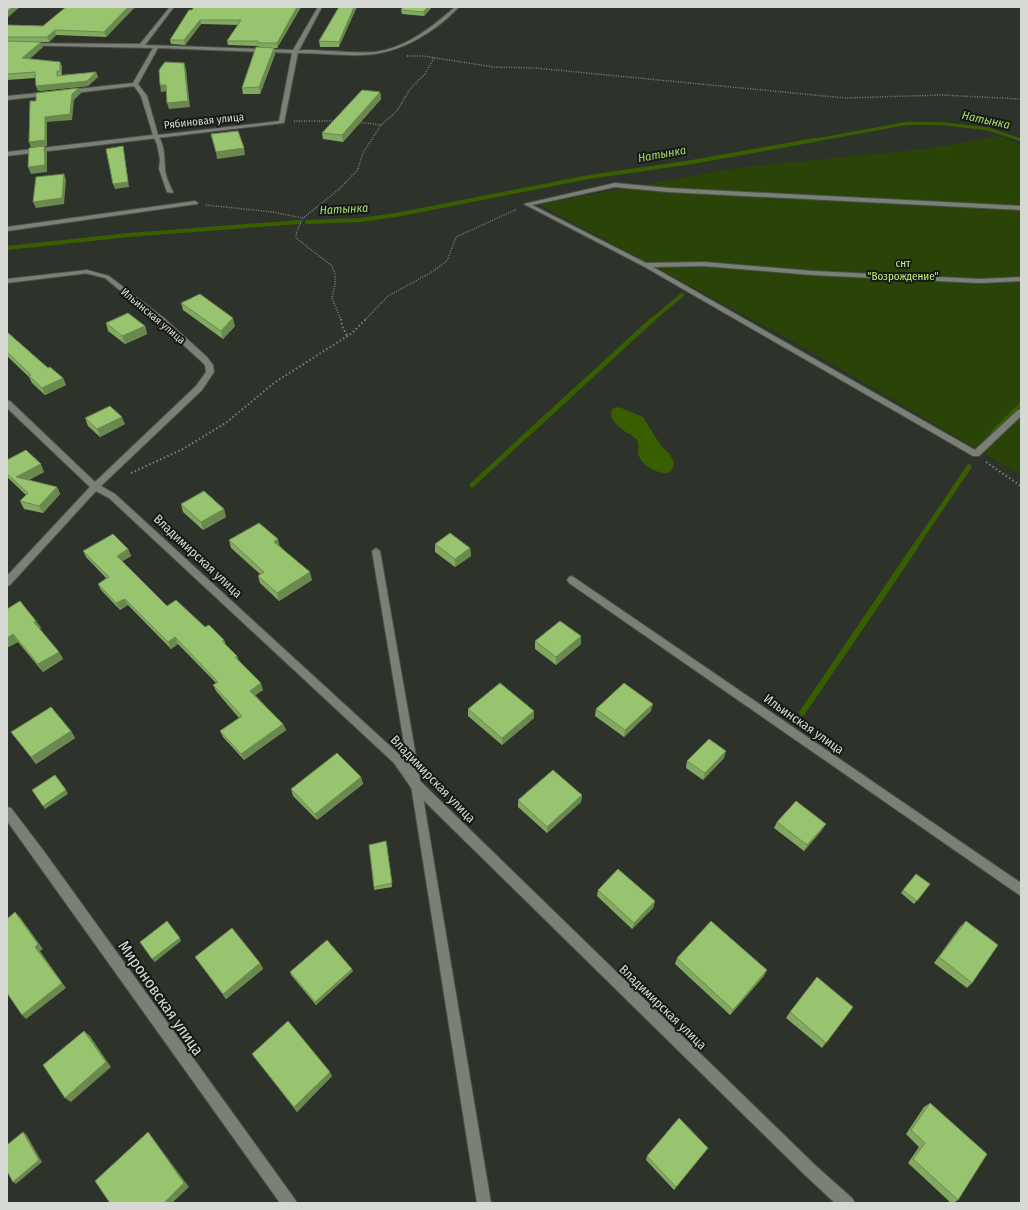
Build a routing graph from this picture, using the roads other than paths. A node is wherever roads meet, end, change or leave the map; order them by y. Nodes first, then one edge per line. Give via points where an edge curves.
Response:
1 (172, 7) edge
2 (320, 7) edge
3 (457, 7) edge
4 (7, 44) edge
5 (141, 46) junction
6 (156, 47) junction
7 (295, 52) junction
8 (135, 84) junction
9 (61, 92) edge
10 (53, 93) edge
11 (7, 98) edge
12 (156, 136) junction
13 (7, 154) edge
14 (170, 192) dead end
15 (195, 203) road end
16 (1021, 208) edge
17 (7, 229) edge
18 (645, 265) junction
19 (87, 272) joint
20 (1021, 279) edge
21 (7, 281) edge
22 (7, 403) edge
23 (1021, 412) edge
24 (95, 487) junction
25 (376, 551) dead end
26 (572, 580) dead end
27 (7, 582) edge
28 (416, 785) junction
29 (7, 812) edge
30 (1021, 890) edge
31 (289, 1203) edge
32 (484, 1203) edge
33 (846, 1203) edge

1 - 5 street
2 - 7 street
3 - 7 lane via 409,44 379,53
4 - 5 street
5 - 6 street
6 - 7 street
6 - 8 street
7 - 12 street, Рябиновая улица via 282,122
8 - 9 street
8 - 12 street via 144,96
10 - 11 street
12 - 13 street, Рябиновая улица
12 - 14 lane via 163,160 162,169
15 - 17 lane
16 - 18 lane via 615,186 527,204
18 - 20 lane via 704,264 812,273 980,281
18 - 23 lane via 976,454
19 - 21 lane
19 - 24 street, Ильинская улица via 107,277 162,320 204,359 210,372 199,388
22 - 24 street, Владимирская улица
24 - 27 street
24 - 28 street, Владимирская улица via 112,496 398,760
25 - 28 lane
26 - 30 street, Ильинская улица
28 - 32 lane
28 - 33 street, Владимирская улица
29 - 31 street, Мироновская улица

